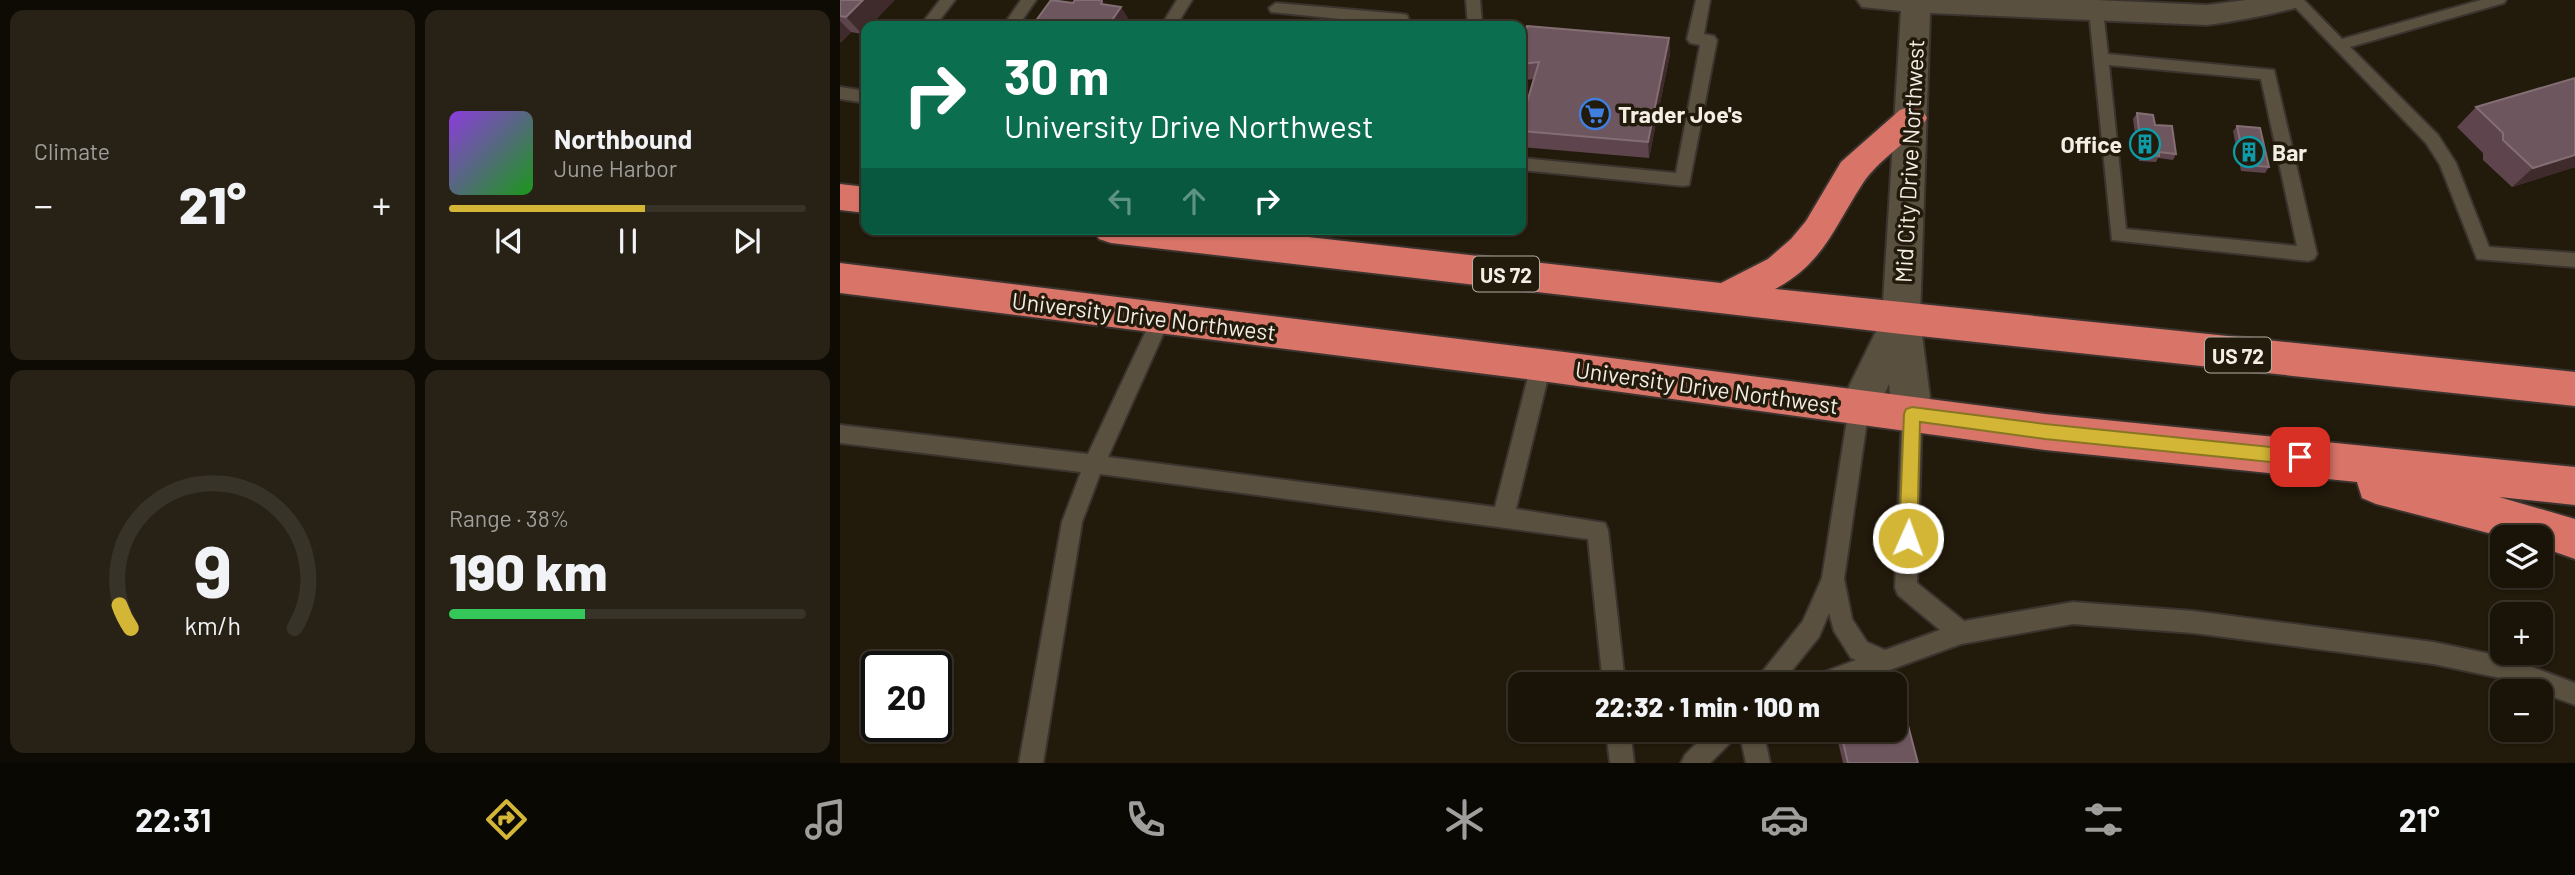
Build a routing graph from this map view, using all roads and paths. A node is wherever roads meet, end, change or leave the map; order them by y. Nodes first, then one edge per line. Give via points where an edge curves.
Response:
1 (948, 0) edge
2 (1029, 0) edge
3 (1185, 0) edge
4 (1473, 0) edge
5 (1703, 0) edge
6 (1872, 0) edge
7 (1881, 0) edge
8 (2289, 0) edge
9 (2295, 0) edge
10 (2499, 0) edge
11 (1928, 2) edge
12 (1278, 4) edge
13 (2136, 6) edge
14 (2096, 11) junction
15 (931, 21) edge
16 (1014, 21) edge
17 (1171, 21) edge
18 (1402, 21) edge
19 (1475, 21) edge
20 (2338, 45) junction
21 (2101, 59) junction
22 (840, 93) edge
23 (861, 96) edge
24 (1911, 118) junction
25 (1526, 164) edge
26 (840, 197) edge
27 (861, 199) edge
28 (1164, 235) edge
29 (2575, 260) edge
30 (840, 278) edge
31 (1724, 299) junction
32 (1161, 319) junction
33 (1901, 320) junction
34 (1541, 365) junction
35 (2575, 390) edge
36 (1859, 407) junction
37 (1912, 414) junction
38 (840, 435) edge
39 (2245, 452) junction
40 (1094, 464) junction
41 (2575, 486) edge
42 (1503, 518) junction
43 (2575, 540) edge
44 (1833, 579) junction
45 (1961, 634) junction
46 (1887, 662) junction
47 (1613, 672) edge
48 (1777, 672) edge
49 (1857, 672) edge
50 (2575, 694) edge
51 (1619, 742) edge
52 (1715, 742) edge
53 (1754, 742) edge
54 (1031, 763) edge
55 (1622, 763) edge
56 (1693, 763) edge
57 (1758, 763) edge

1 - 15 lane
2 - 16 lane
3 - 17 lane
4 - 19 lane
5 - 25 lane via 1695,38 1709,40 1683,180
6 - 7 street
7 - 11 street
8 - 13 street via 2225,14
9 - 20 lane
10 - 20 lane
11 - 14 street
11 - 24 street, Mid City Drive Northwest
12 - 18 lane
13 - 14 street
14 - 21 lane
20 - 29 lane via 2432,139 2448,163 2483,254
21 - 21 lane via 2118,234 2308,254 2268,75
22 - 23 lane
24 - 31 highway via 1853,171 1804,248 1781,269
24 - 33 street, Mid City Drive Northwest
26 - 27 highway
28 - 31 highway, US 72
30 - 32 highway, University Drive Northwest
31 - 33 highway, US 72
32 - 34 highway, University Drive Northwest
32 - 40 lane
33 - 35 highway, US 72
33 - 36 street
33 - 37 street
34 - 36 highway, University Drive Northwest
34 - 42 lane
36 - 37 highway, University Drive Northwest
36 - 44 lane
37 - 39 highway, University Drive Northwest
37 - 45 lane via 1906,588
38 - 40 lane
39 - 41 highway, University Drive Northwest
39 - 43 highway
40 - 42 lane
40 - 54 lane via 1072,523
42 - 47 lane via 1598,530
44 - 46 lane via 1842,623 1859,650
44 - 48 lane via 1811,629
45 - 46 lane
45 - 50 lane via 2073,613 2193,622 2433,653 2505,668
46 - 49 lane
51 - 55 lane
52 - 56 lane
53 - 57 lane

